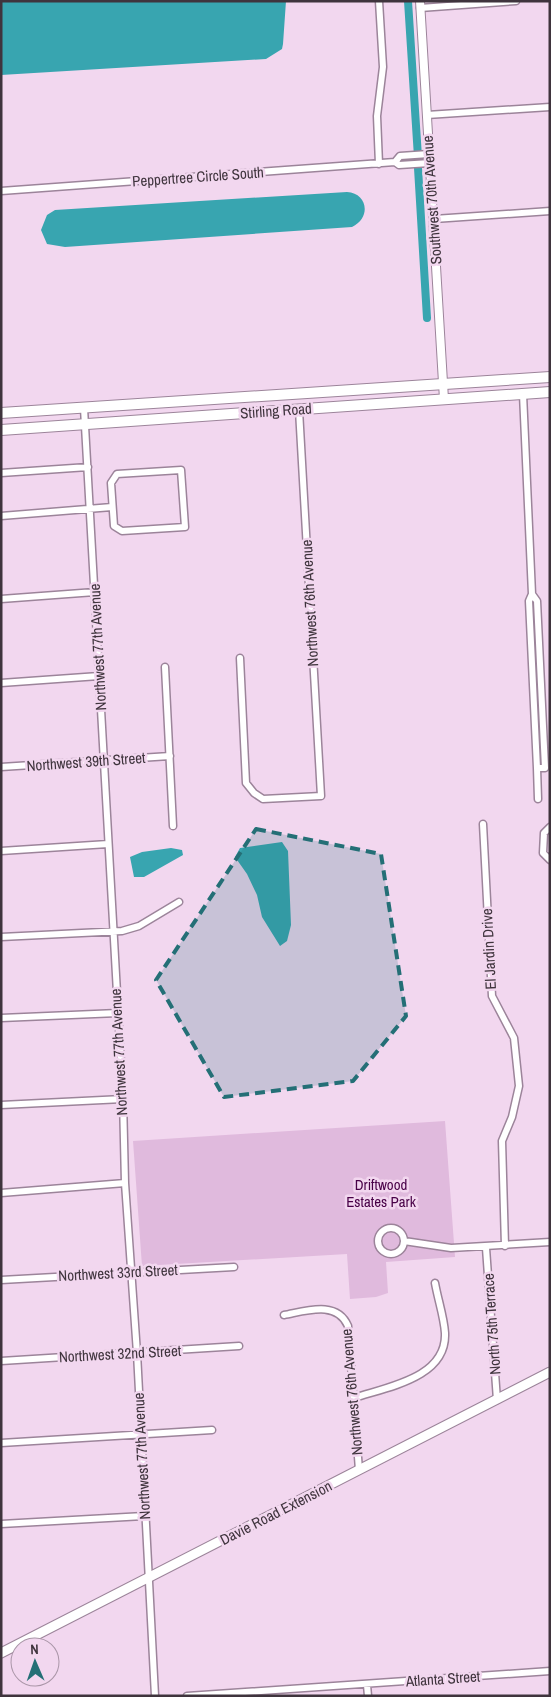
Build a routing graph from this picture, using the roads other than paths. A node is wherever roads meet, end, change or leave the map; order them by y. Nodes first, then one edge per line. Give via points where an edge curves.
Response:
1 (379, 1) edge
2 (516, 1) edge
3 (420, 4) edge
4 (550, 107) edge
5 (427, 115) junction
6 (430, 154) junction
7 (395, 162) junction
8 (430, 163) junction
9 (379, 164) junction
10 (1, 191) edge
11 (550, 211) edge
12 (434, 219) junction
13 (550, 377) edge
14 (443, 384) junction
15 (550, 392) edge
16 (523, 394) junction
17 (444, 399) junction
18 (84, 408) junction
19 (299, 410) junction
20 (1, 413) edge
21 (86, 424) junction
22 (1, 430) edge
23 (88, 467) junction
24 (1, 473) edge
25 (112, 507) junction
26 (90, 509) junction
27 (1, 516) edge
28 (95, 592) junction
29 (1, 599) edge
30 (240, 658) dead end
31 (165, 667) dead end
32 (99, 676) junction
33 (1, 683) edge
34 (170, 756) junction
35 (104, 760) junction
36 (1, 767) edge
37 (538, 798) dead end
38 (483, 824) dead end
39 (173, 826) dead end
40 (550, 827) edge
41 (108, 844) junction
42 (1, 851) edge
43 (550, 860) edge
44 (178, 902) dead end
45 (112, 930) junction
46 (1, 937) edge
47 (118, 1013) junction
48 (1, 1018) edge
49 (123, 1099) junction
50 (1, 1105) edge
51 (125, 1183) junction
52 (1, 1193) edge
53 (404, 1241) junction
54 (550, 1242) edge
55 (505, 1246) junction
56 (486, 1248) junction
57 (234, 1266) dead end
58 (132, 1273) junction
59 (1, 1280) edge
60 (435, 1283) dead end
61 (284, 1315) dead end
62 (239, 1346) dead end
63 (137, 1353) junction
64 (1, 1361) edge
65 (550, 1372) edge
66 (354, 1398) junction
67 (497, 1400) junction
68 (212, 1430) dead end
69 (141, 1435) junction
70 (1, 1443) edge
71 (359, 1470) junction
72 (144, 1516) junction
73 (1, 1524) edge
74 (149, 1578) junction
75 (1, 1653) edge
76 (550, 1672) edge
77 (367, 1685) junction
78 (155, 1696) edge
79 (187, 1696) edge
80 (368, 1696) edge

1 - 9 street via 383,67 377,116
2 - 3 street
3 - 5 street, Southwest 70th Avenue
4 - 5 street
5 - 6 street, Southwest 70th Avenue
6 - 7 street, Peppertree Circle South via 400,156
6 - 8 street, Southwest 70th Avenue
7 - 8 street, Peppertree Circle South via 399,165
7 - 9 street, Peppertree Circle South
8 - 12 street, Southwest 70th Avenue
9 - 10 street, Peppertree Circle South
11 - 12 street
12 - 14 street, Southwest 70th Avenue
13 - 14 main road, Stirling Road
14 - 17 street, Southwest 70th Avenue
14 - 18 main road, Stirling Road
15 - 16 main road, Stirling Road
16 - 17 main road, Stirling Road
16 - 37 street via 532,594 537,600 544,734 544,768 537,768
17 - 19 main road, Stirling Road
18 - 20 main road, Stirling Road
18 - 21 street, Northwest 77th Avenue
19 - 21 main road, Stirling Road
19 - 30 street, Northwest 76th Avenue via 321,796 263,799 246,783
21 - 22 main road, Stirling Road
21 - 23 street, Northwest 77th Avenue
23 - 24 street
23 - 26 street, Northwest 77th Avenue
25 - 25 street via 114,526 122,531 185,527 181,470 117,474 110,483
25 - 26 street
26 - 27 street
26 - 28 street, Northwest 77th Avenue
28 - 29 street
28 - 32 street, Northwest 77th Avenue
31 - 34 street
32 - 33 street
32 - 35 street, Northwest 77th Avenue
34 - 35 street, Northwest 39th Street
34 - 39 street
35 - 36 street, Northwest 39th Street
35 - 41 street, Northwest 77th Avenue
38 - 55 street, El Jardin Drive via 492,996 514,1038 519,1086 512,1118 502,1141
40 - 43 street via 544,833 543,853
41 - 42 street
41 - 45 street, Northwest 77th Avenue
44 - 45 street via 139,926
45 - 46 street
45 - 47 street, Northwest 77th Avenue
47 - 48 street
47 - 49 street, Northwest 77th Avenue
49 - 50 street
49 - 51 street, Northwest 77th Avenue
51 - 52 street
51 - 58 street, Northwest 77th Avenue
53 - 53 street via 399,1231 392,1228 379,1234 378,1242 386,1254 393,1254 400,1251
53 - 56 street via 451,1248
54 - 55 street
55 - 56 street
56 - 67 street, North 75th Terrace
57 - 58 street, Northwest 33rd Street
58 - 59 street, Northwest 33rd Street
58 - 63 street, Northwest 77th Avenue
60 - 66 street via 445,1335 441,1357 430,1369
61 - 66 street, Northwest 76th Avenue via 333,1309 344,1316 348,1326
62 - 63 street, Northwest 32nd Street
63 - 64 street, Northwest 32nd Street
63 - 69 street, Northwest 77th Avenue
65 - 67 main road, Davie Road Extension
66 - 71 street, Northwest 76th Avenue
67 - 71 main road, Davie Road Extension
68 - 69 street
69 - 70 street
69 - 72 street, Northwest 77th Avenue
71 - 74 main road, Davie Road Extension
72 - 73 street
72 - 74 street, Northwest 77th Avenue
74 - 75 main road, Davie Road Extension
74 - 78 street, Northwest 77th Avenue
76 - 77 street, Atlanta Street
77 - 79 street, Atlanta Street
77 - 80 street

